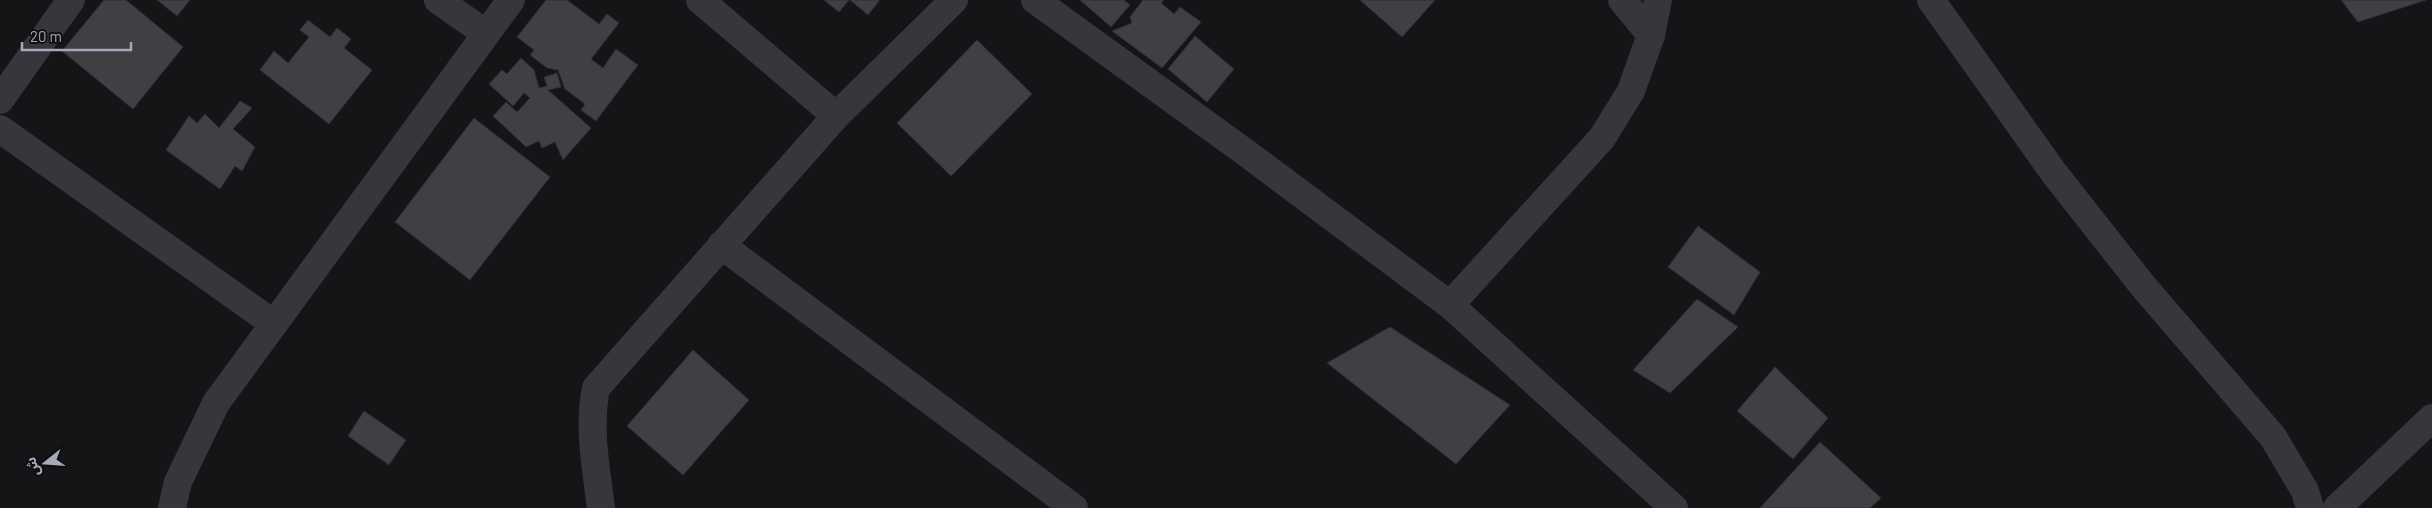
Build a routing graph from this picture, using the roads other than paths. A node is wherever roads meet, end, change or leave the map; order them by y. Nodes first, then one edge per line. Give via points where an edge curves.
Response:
1 (71, 0) edge
2 (438, 0) edge
3 (510, 0) edge
4 (700, 0) edge
5 (954, 0) edge
6 (1035, 0) edge
7 (1622, 0) edge
8 (1658, 0) edge
9 (1931, 0) edge
10 (485, 33) junction
11 (1651, 34) junction
12 (0, 100) edge
13 (836, 116) junction
14 (0, 129) edge
15 (721, 245) junction
16 (1450, 305) junction
17 (274, 324) junction
18 (2432, 418) edge
19 (172, 508) edge
20 (601, 508) edge
21 (1074, 508) edge
22 (1674, 508) edge
23 (2310, 508) edge
24 (2338, 508) edge

1 - 12 street
2 - 10 street
3 - 10 street
4 - 13 street
5 - 13 street
6 - 16 street
7 - 11 street
8 - 11 street
9 - 23 street via 2060,181 2143,286 2273,437 2305,491
10 - 17 street
11 - 16 street via 1631,91 1602,138
13 - 15 street
14 - 17 street
15 - 20 street via 596,388 592,436
15 - 21 street
16 - 22 street
17 - 19 street via 216,403 178,482
18 - 24 street

